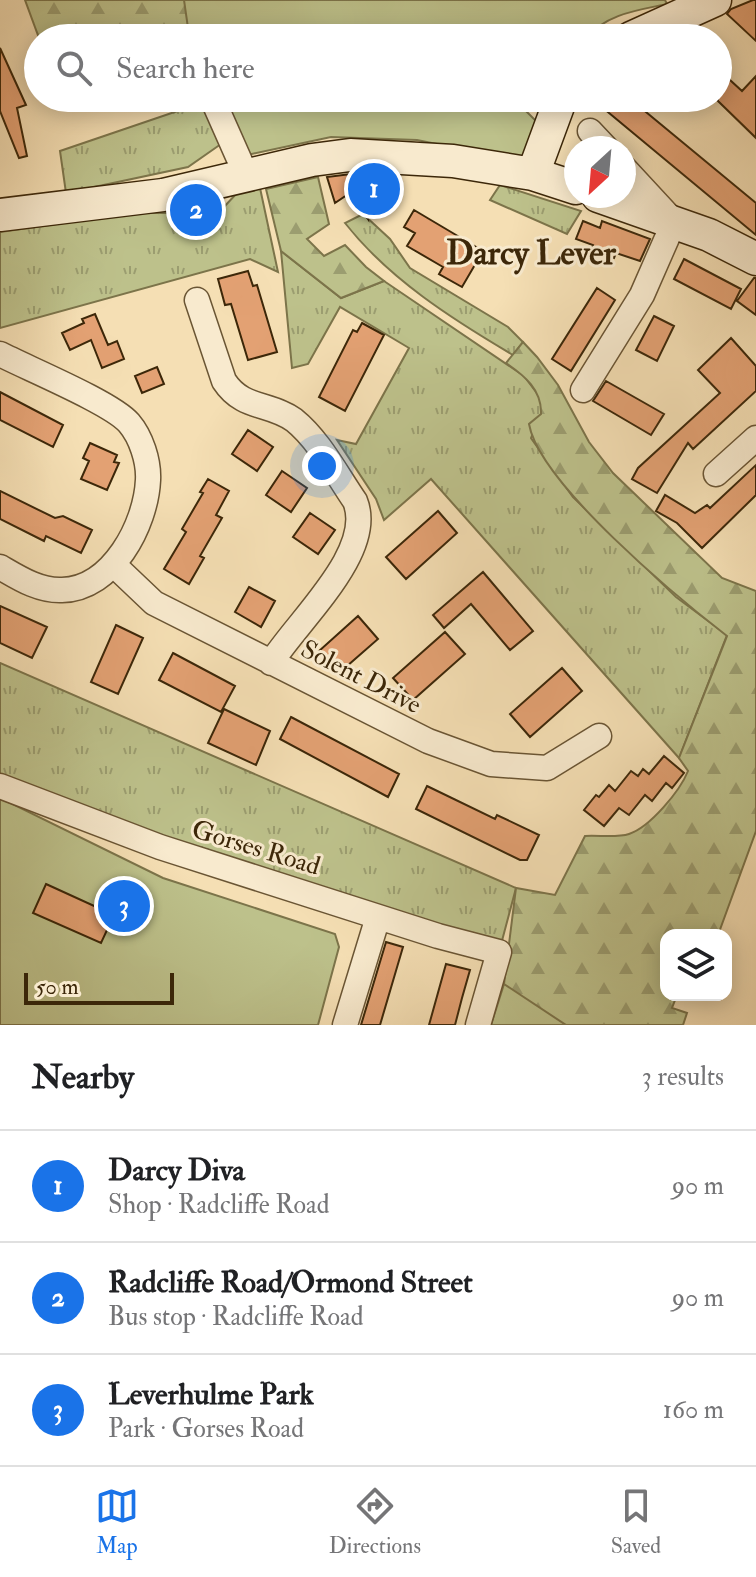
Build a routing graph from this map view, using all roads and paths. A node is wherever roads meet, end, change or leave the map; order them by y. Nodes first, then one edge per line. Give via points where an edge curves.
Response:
1 (715, 0) edge
2 (662, 24) edge
3 (219, 112) edge
4 (556, 112) edge
5 (533, 174) junction
6 (252, 175) junction
7 (636, 181) edge
8 (564, 184) edge
9 (633, 208) edge
10 (0, 215) edge
11 (674, 222) junction
12 (756, 259) edge
13 (197, 300) dead end
14 (0, 354) edge
15 (583, 390) dead end
16 (756, 438) edge
17 (716, 474) dead end
18 (114, 565) junction
19 (0, 567) edge
20 (271, 663) junction
21 (599, 736) dead end
22 (0, 786) edge
23 (378, 917) junction
24 (345, 1025) edge
25 (478, 1025) edge

1 - 2 main road
3 - 6 street
4 - 5 main road
5 - 6 main road via 453,161 350,155
5 - 8 main road
6 - 10 main road via 163,195
7 - 11 street
9 - 11 main road
11 - 12 main road
11 - 15 street via 642,295
13 - 20 street via 229,389 243,401 280,411 297,423 359,511 353,545 339,573
14 - 18 street via 110,409 128,422 143,448 149,478 142,514
16 - 17 street
18 - 19 street via 90,584 62,590 32,585
18 - 20 street, Solent Drive via 154,603
20 - 21 street, Solent Drive via 428,741 491,764 547,768
22 - 23 street, Gorses Road via 160,847
23 - 24 street
23 - 25 street, Gorses Road via 499,952

